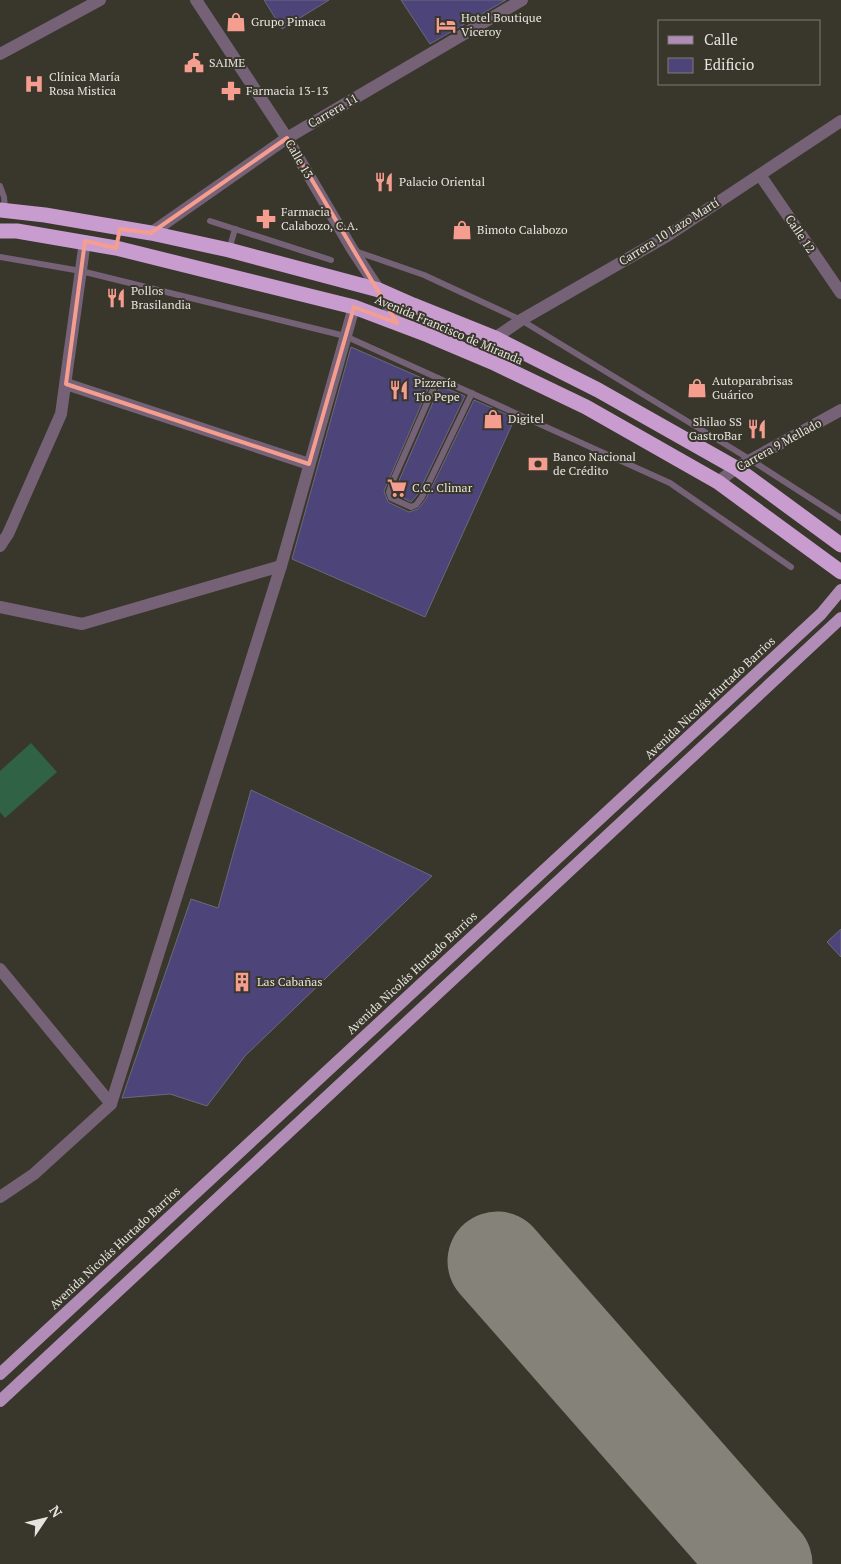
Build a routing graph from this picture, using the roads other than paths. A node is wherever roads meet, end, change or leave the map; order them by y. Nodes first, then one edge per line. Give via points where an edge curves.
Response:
1 (100, 0) edge
2 (196, 0) edge
3 (522, 0) edge
4 (0, 54) edge
5 (841, 121) edge
6 (287, 138) junction
7 (760, 175) junction
8 (0, 186) edge
9 (3, 211) edge
10 (210, 221) dead end
11 (120, 229) junction
12 (235, 229) junction
13 (0, 230) edge
14 (151, 234) junction
15 (85, 242) junction
16 (116, 248) junction
17 (229, 250) junction
18 (352, 250) junction
19 (306, 252) junction
20 (0, 257) edge
21 (330, 260) dead end
22 (302, 269) junction
23 (81, 271) junction
24 (380, 290) junction
25 (841, 293) edge
26 (354, 307) junction
27 (521, 320) junction
28 (397, 322) junction
29 (345, 336) junction
30 (495, 338) junction
31 (438, 378) junction
32 (66, 384) junction
33 (472, 393) junction
34 (841, 410) edge
35 (752, 460) junction
36 (309, 464) junction
37 (736, 468) junction
38 (718, 482) junction
39 (841, 518) edge
40 (841, 545) edge
41 (0, 546) edge
42 (281, 566) junction
43 (791, 567) dead end
44 (841, 572) edge
45 (841, 590) edge
46 (0, 607) edge
47 (841, 618) edge
48 (0, 969) edge
49 (111, 1104) junction
50 (0, 1197) edge
51 (0, 1374) edge
52 (0, 1401) edge

1 - 4 street
2 - 6 street, Calle 13
3 - 6 street, Carrera 11
5 - 7 street, Carrera 10 Lazo Martí
6 - 14 street, Carrera 11
6 - 18 street, Calle 13
7 - 25 street, Calle 12
7 - 27 street, Carrera 10 Lazo Martí via 667,236
8 - 9 lane via 4,197
9 - 11 highway, Avenida Francisco de Miranda
10 - 12 lane
11 - 14 highway, Avenida Francisco de Miranda
11 - 16 highway
12 - 17 lane
12 - 19 lane
13 - 15 highway, Avenida Francisco de Miranda
14 - 17 highway, Avenida Francisco de Miranda
15 - 16 highway, Avenida Francisco de Miranda
15 - 23 street
16 - 26 highway, Avenida Francisco de Miranda
17 - 22 highway, Avenida Francisco de Miranda
18 - 24 street, Calle 13
18 - 27 lane via 424,276
19 - 21 lane
19 - 22 lane
20 - 23 lane
22 - 24 highway, Avenida Francisco de Miranda
23 - 29 lane
23 - 32 street
24 - 28 street, Calle 13
24 - 30 highway, Avenida Francisco de Miranda
26 - 28 highway, Avenida Francisco de Miranda
26 - 29 street
27 - 30 street, Carrera 10 Lazo Martí
27 - 35 lane
28 - 38 highway, Avenida Francisco de Miranda via 586,407
29 - 31 lane
29 - 36 street
30 - 37 highway, Avenida Francisco de Miranda via 598,390
31 - 33 lane
31 - 33 lane via 389,492 391,498 411,507 422,497
32 - 36 street
32 - 41 street via 61,414
33 - 43 lane via 670,483
34 - 35 street, Carrera 9 Mellado
35 - 37 street, Carrera 9 Mellado
35 - 39 lane
36 - 42 street
37 - 38 street, Carrera 9 Mellado
37 - 40 highway, Avenida Francisco de Miranda
38 - 44 highway, Avenida Francisco de Miranda
42 - 46 street via 82,624
42 - 49 street
45 - 51 main road, Avenida Nicolás Hurtado Barrios via 821,614
47 - 52 main road
48 - 49 street
49 - 50 street via 34,1174

